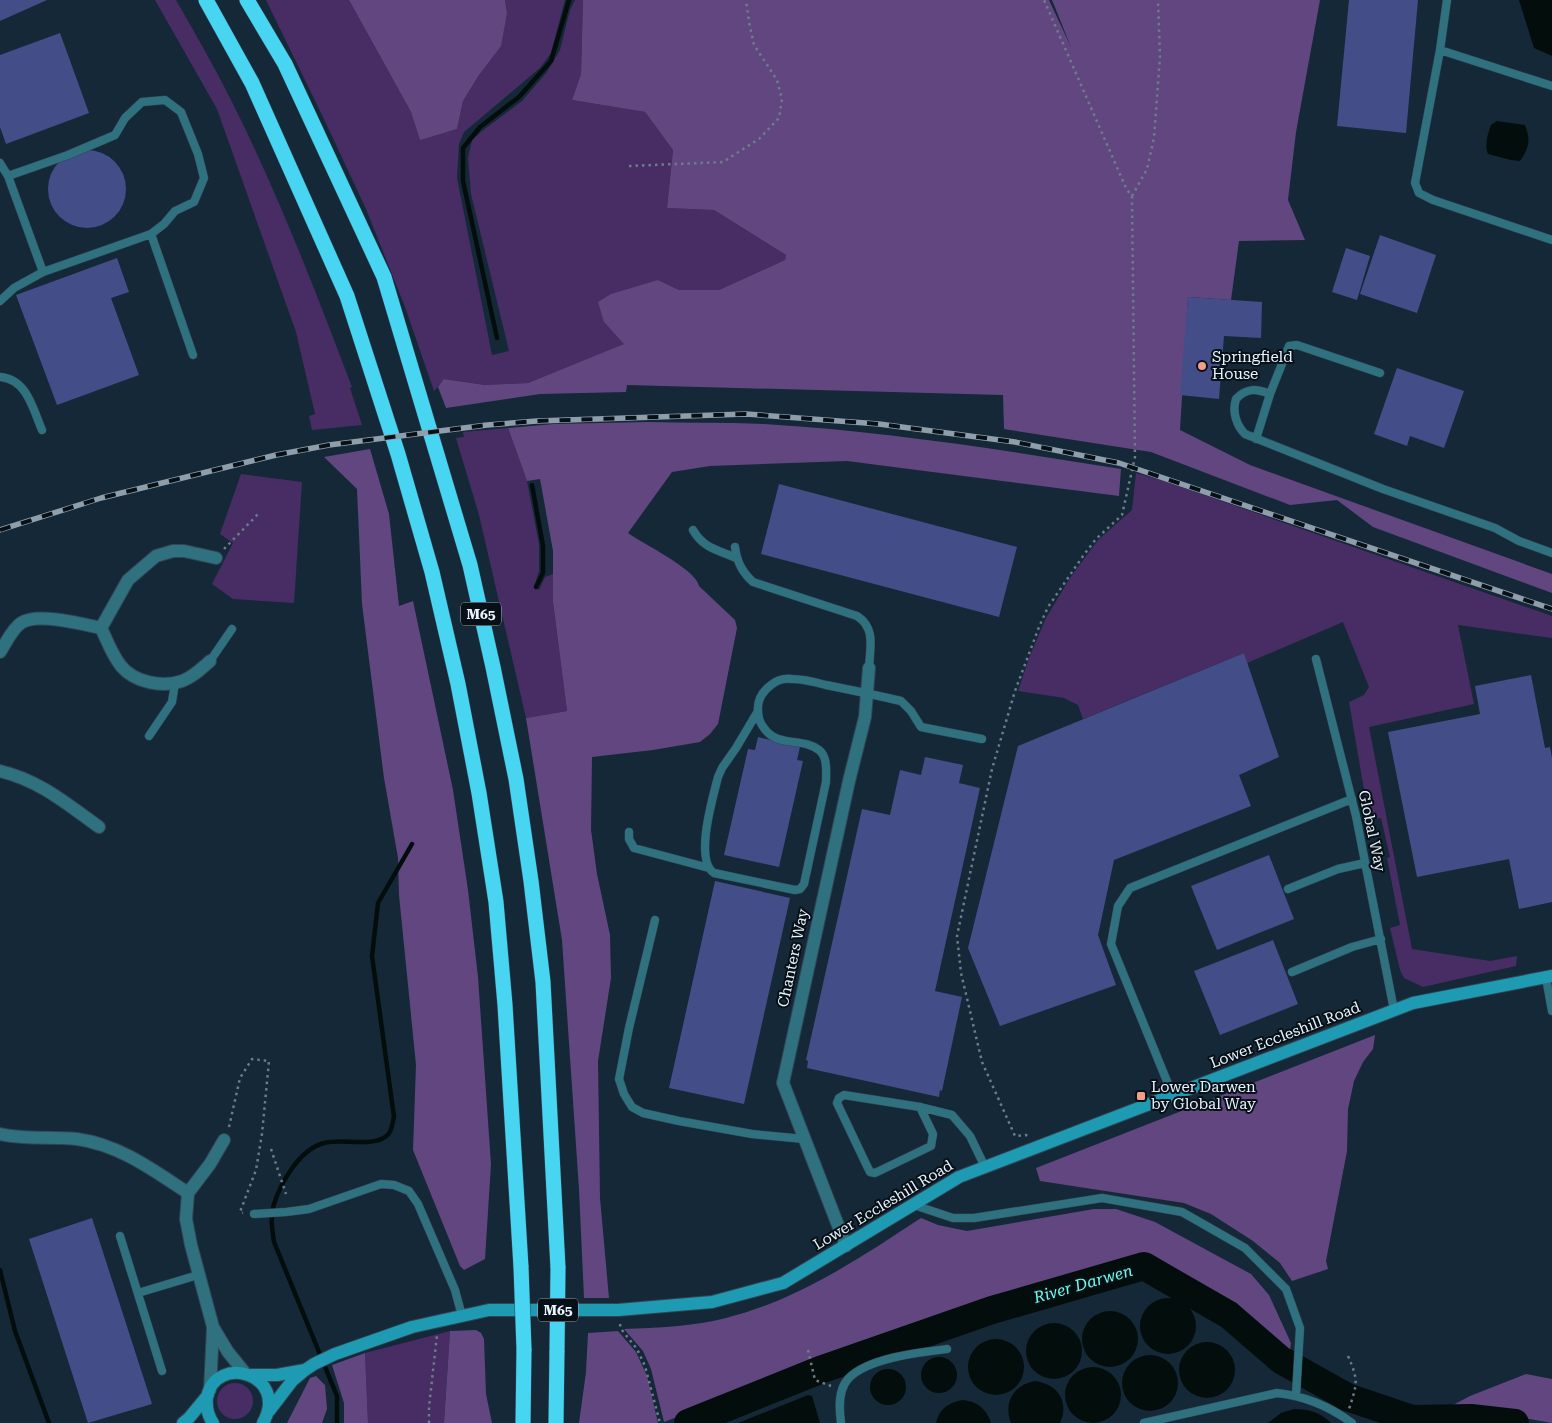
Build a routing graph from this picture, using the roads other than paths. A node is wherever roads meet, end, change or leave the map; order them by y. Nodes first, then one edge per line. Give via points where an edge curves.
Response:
1 (206, 0) edge
2 (247, 0) edge
3 (1447, 0) edge
4 (1440, 50) junction
5 (1552, 86) edge
6 (0, 163) edge
7 (8, 176) junction
8 (151, 234) junction
9 (1552, 234) edge
10 (1543, 237) junction
11 (1552, 240) edge
12 (42, 272) junction
13 (0, 301) edge
14 (193, 354) dead end
15 (1380, 373) dead end
16 (0, 377) edge
17 (1270, 394) junction
18 (42, 430) dead end
19 (1256, 439) junction
20 (693, 530) dead end
21 (735, 547) dead end
22 (1552, 552) edge
23 (216, 558) road end
24 (736, 558) junction
25 (101, 628) junction
26 (232, 629) dead end
27 (0, 652) edge
28 (1316, 659) dead end
29 (210, 661) joint
30 (869, 668) joint
31 (175, 683) junction
32 (867, 693) junction
33 (758, 711) junction
34 (149, 736) dead end
35 (982, 739) dead end
36 (0, 771) edge
37 (1352, 798) junction
38 (99, 827) dead end
39 (629, 832) dead end
40 (1365, 863) junction
41 (708, 868) junction
42 (1288, 889) dead end
43 (654, 920) dead end
44 (1380, 939) junction
45 (1292, 972) dead end
46 (1549, 977) edge
47 (1394, 1010) junction
48 (1552, 1011) edge
49 (1173, 1096) junction
50 (920, 1107) junction
51 (0, 1134) edge
52 (804, 1139) junction
53 (224, 1140) road end
54 (986, 1167) junction
55 (188, 1193) junction
56 (914, 1205) junction
57 (254, 1214) road end
58 (120, 1236) dead end
59 (846, 1246) junction
60 (198, 1275) junction
61 (138, 1293) junction
62 (462, 1316) junction
63 (213, 1327) junction
64 (947, 1348) dead end
65 (310, 1367) junction
66 (162, 1371) dead end
67 (248, 1374) junction
68 (209, 1392) junction
69 (1296, 1395) junction
70 (267, 1418) edge
71 (183, 1423) edge
72 (213, 1423) edge
73 (523, 1423) edge
74 (556, 1423) edge
75 (841, 1423) edge
76 (1144, 1423) edge
77 (1352, 1423) edge

1 - 73 highway, M65, bridge via 252,83 347,296 432,572 458,684 496,902 521,1267
2 - 74 highway, M65, bridge via 285,64 384,277 470,564 516,779 543,982 558,1268
3 - 4 lane
4 - 5 lane
4 - 10 lane via 1415,183 1419,193
6 - 7 lane
7 - 8 lane via 115,136 125,118 142,102 165,100 181,112 204,178 194,202 176,211
7 - 12 lane
8 - 12 lane
8 - 14 lane
9 - 10 lane
10 - 11 lane
12 - 13 lane via 14,288
15 - 17 lane via 1297,345 1289,346
16 - 18 lane via 10,378 24,388
17 - 19 lane
17 - 19 lane via 1251,390 1239,396 1234,403 1240,429
19 - 22 lane
20 - 24 lane via 708,546
21 - 24 lane
23 - 25 street via 184,551 156,556 128,580
24 - 30 lane via 753,582 865,621 871,637
25 - 27 street via 39,618 28,620 19,624
25 - 31 street via 115,658 133,676 159,683
26 - 29 lane
28 - 37 lane, Global Way
29 - 31 street via 195,674
30 - 32 street, Chanters Way
31 - 34 lane via 172,702
32 - 33 lane via 783,679 764,690
32 - 35 lane via 901,701 921,727
32 - 52 street, Chanters Way via 865,717 783,1083
33 - 41 lane via 718,777 706,837
33 - 41 lane via 760,722 774,738 813,747 820,750 824,758 826,782 804,884 800,889 789,889 724,876
36 - 38 street via 40,786
37 - 40 lane, Global Way
37 - 49 lane via 1130,888 1118,906 1111,944
39 - 41 lane via 634,848
40 - 42 lane via 1338,869
40 - 44 lane, Global Way
43 - 52 lane via 619,1079 632,1107 643,1113 679,1121
44 - 45 lane
44 - 47 lane, Global Way
46 - 47 street, Lower Eccleshill Road via 1413,1003
46 - 48 lane
47 - 49 street, Lower Eccleshill Road
49 - 54 street, Lower Eccleshill Road
50 - 50 lane via 933,1134 932,1146 875,1173 870,1172 837,1103 844,1095
50 - 54 lane via 952,1115 970,1136
51 - 55 street via 32,1139 78,1139 119,1150
52 - 59 street, Chanters Way
53 - 55 street
54 - 56 street, Lower Eccleshill Road via 959,1177
55 - 60 street via 186,1219
56 - 59 street, Lower Eccleshill Road
56 - 69 lane via 952,1218 974,1218 1102,1198 1182,1212 1245,1248 1286,1289 1300,1328
57 - 62 lane via 309,1209 381,1184 409,1191 418,1204 455,1290
58 - 61 lane
59 - 62 street, Lower Eccleshill Road via 783,1283 712,1302 618,1310 489,1310
60 - 61 lane
60 - 63 street
61 - 66 lane
62 - 65 street, Lower Eccleshill Road via 412,1327 335,1354
63 - 67 street via 228,1352
63 - 68 street
64 - 75 lane via 903,1354 869,1365 849,1378 842,1390
65 - 67 street, Lower Eccleshill Road via 278,1375
65 - 70 street, Lower Eccleshill Road via 285,1390
67 - 68 street, Lower Eccleshill Road via 224,1376
67 - 70 street via 260,1381 266,1390 270,1400
68 - 71 street, Lower Eccleshill Road
68 - 72 street via 208,1412
69 - 76 lane via 1277,1393
69 - 77 lane via 1335,1410

